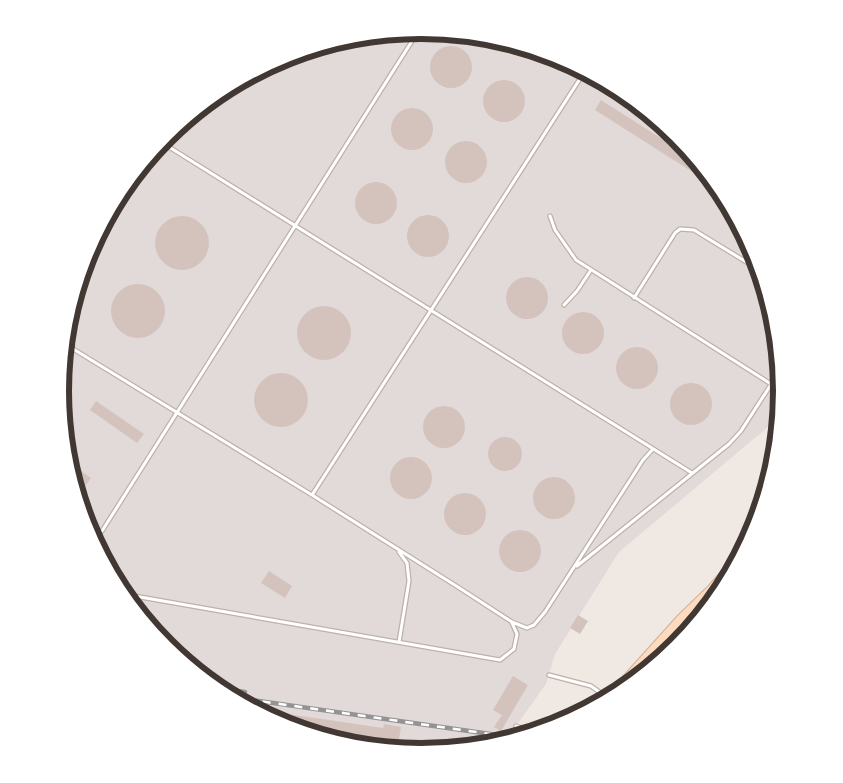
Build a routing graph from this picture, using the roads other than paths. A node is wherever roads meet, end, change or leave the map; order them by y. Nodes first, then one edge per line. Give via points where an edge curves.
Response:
1 (413, 39) edge
2 (581, 77) edge
3 (168, 146) edge
4 (550, 216) dead end
5 (294, 226) junction
6 (750, 264) edge
7 (591, 270) junction
8 (634, 298) junction
9 (564, 305) dead end
10 (430, 309) junction
11 (72, 348) edge
12 (774, 380) edge
13 (771, 384) junction
14 (176, 414) junction
15 (653, 449) junction
16 (692, 473) junction
17 (312, 495) junction
18 (102, 531) dead end
19 (397, 549) junction
20 (574, 569) junction
21 (718, 582) edge
22 (135, 596) edge
23 (512, 622) junction
24 (399, 642) junction
25 (549, 675) dead end
26 (631, 675) edge
27 (602, 694) edge
28 (516, 726) dead end
29 (524, 729) edge

1 - 5 lane
2 - 10 lane
3 - 5 lane
4 - 7 lane via 555,230 576,260
5 - 10 lane
5 - 14 lane
6 - 8 lane via 694,230 680,229
7 - 8 lane
7 - 9 lane
8 - 13 lane
10 - 15 lane
10 - 17 lane
11 - 14 lane
12 - 13 lane
13 - 16 lane via 741,431
14 - 17 lane
14 - 18 lane
15 - 16 lane
15 - 20 lane
16 - 20 lane
17 - 19 lane
19 - 23 lane
19 - 24 lane via 407,563 409,581
20 - 23 lane via 534,625 527,628
21 - 26 main road
22 - 24 lane
23 - 24 lane via 517,634 514,649 500,660
25 - 27 lane via 591,686
28 - 29 lane

